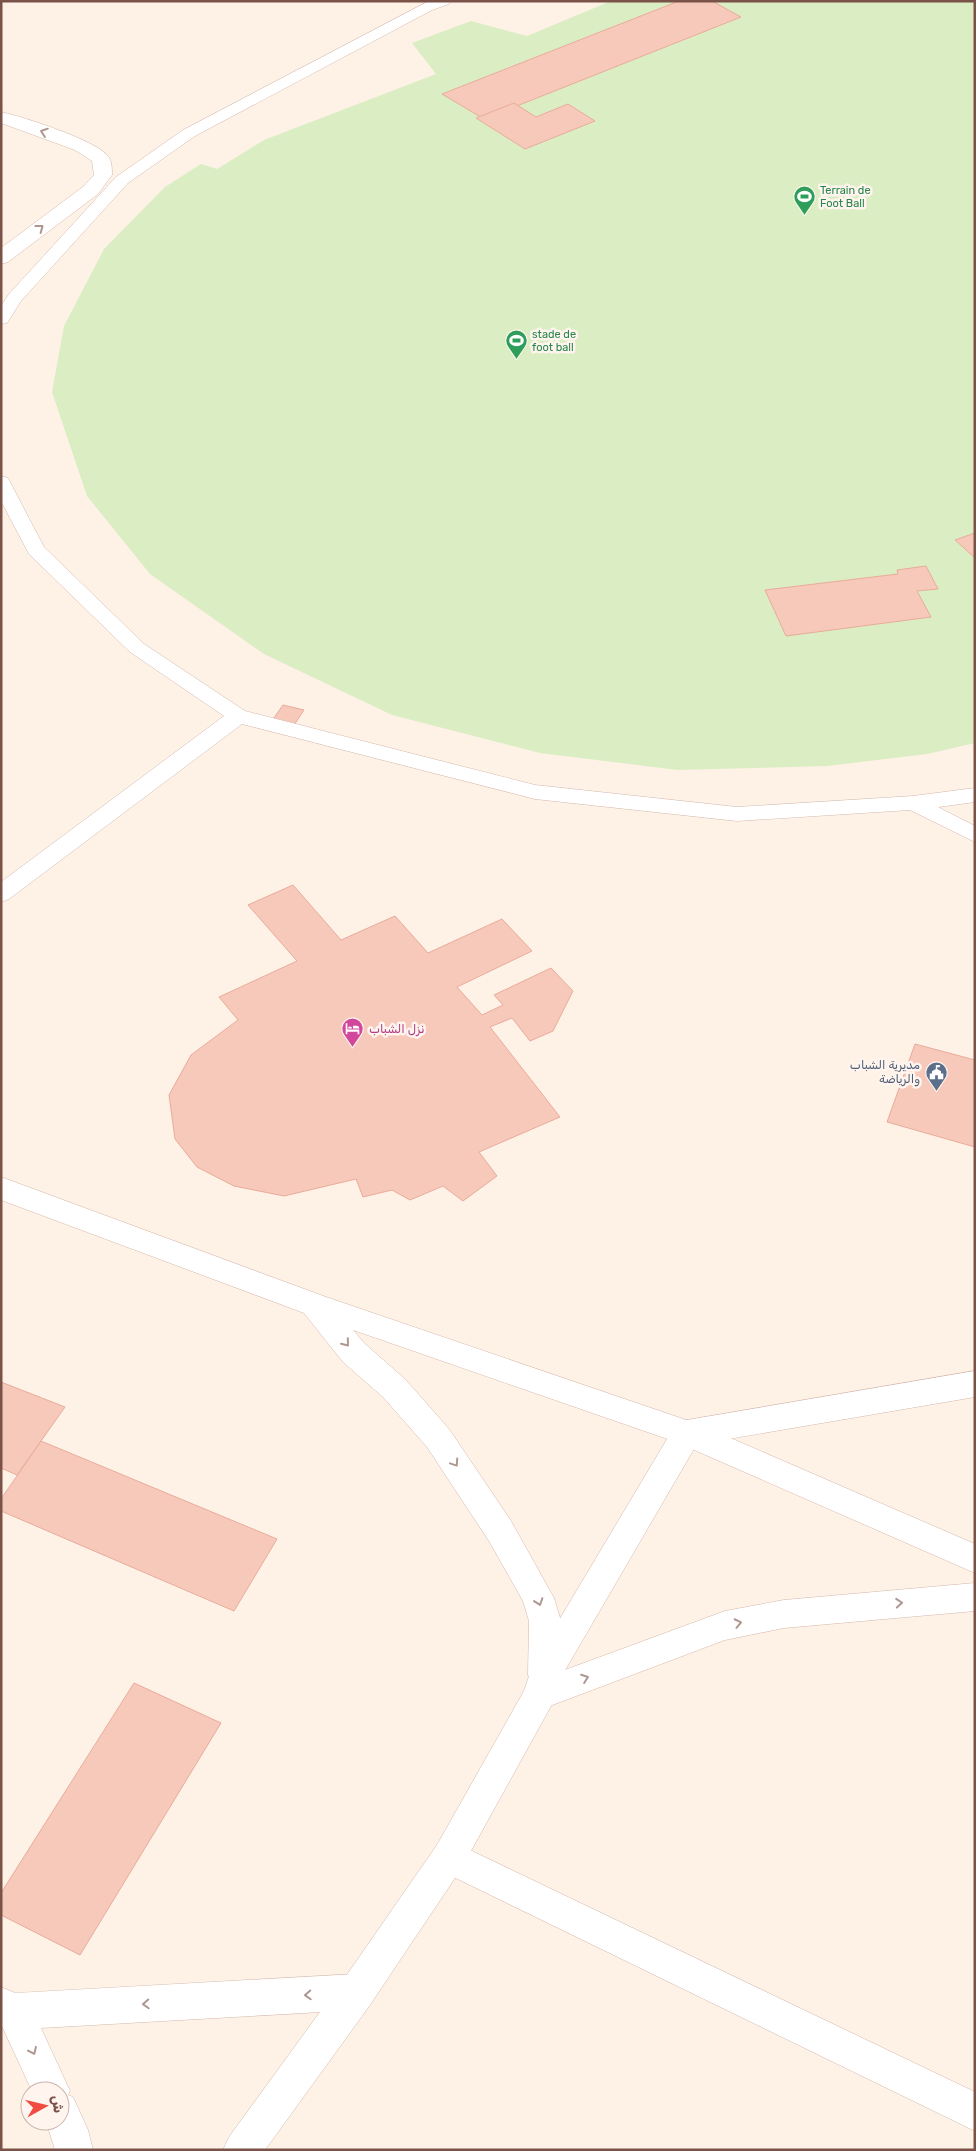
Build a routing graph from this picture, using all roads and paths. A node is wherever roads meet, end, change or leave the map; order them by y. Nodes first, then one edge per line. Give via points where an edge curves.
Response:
1 (444, 1) edge
2 (421, 4) edge
3 (1, 117) edge
4 (103, 175) junction
5 (122, 180) junction
6 (1, 258) edge
7 (1, 319) edge
8 (1, 482) edge
9 (238, 716) junction
10 (975, 795) edge
11 (913, 803) junction
12 (975, 835) edge
13 (1, 894) edge
14 (1, 1188) edge
15 (315, 1305) junction
16 (975, 1384) edge
17 (687, 1433) junction
18 (975, 1559) edge
19 (975, 1597) edge
20 (542, 1685) junction
21 (449, 1857) junction
22 (357, 1992) junction
23 (8, 2008) edge
24 (46, 2081) edge
25 (975, 2112) edge
26 (69, 2131) edge
27 (74, 2150) edge
28 (242, 2150) edge

1 - 2 lane
2 - 5 lane via 189,133
4 -> 3 street via 101,159 82,146
4 - 5 lane
6 -> 4 street via 91,190
5 - 7 lane via 14,298
8 - 9 lane via 36,550 137,648
9 - 11 lane via 535,792 737,814
9 - 13 lane
10 - 11 lane
11 - 12 lane
14 - 15 street
15 - 17 street
15 -> 20 street via 354,1353 394,1388 438,1438 500,1531 538,1598 544,1621
16 - 17 street
17 - 18 street
17 - 20 street
20 -> 19 street via 725,1626 784,1614
20 - 21 street
21 - 22 street
21 - 25 street
22 -> 23 street
22 - 28 street
23 -> 24 street
26 - 27 street

